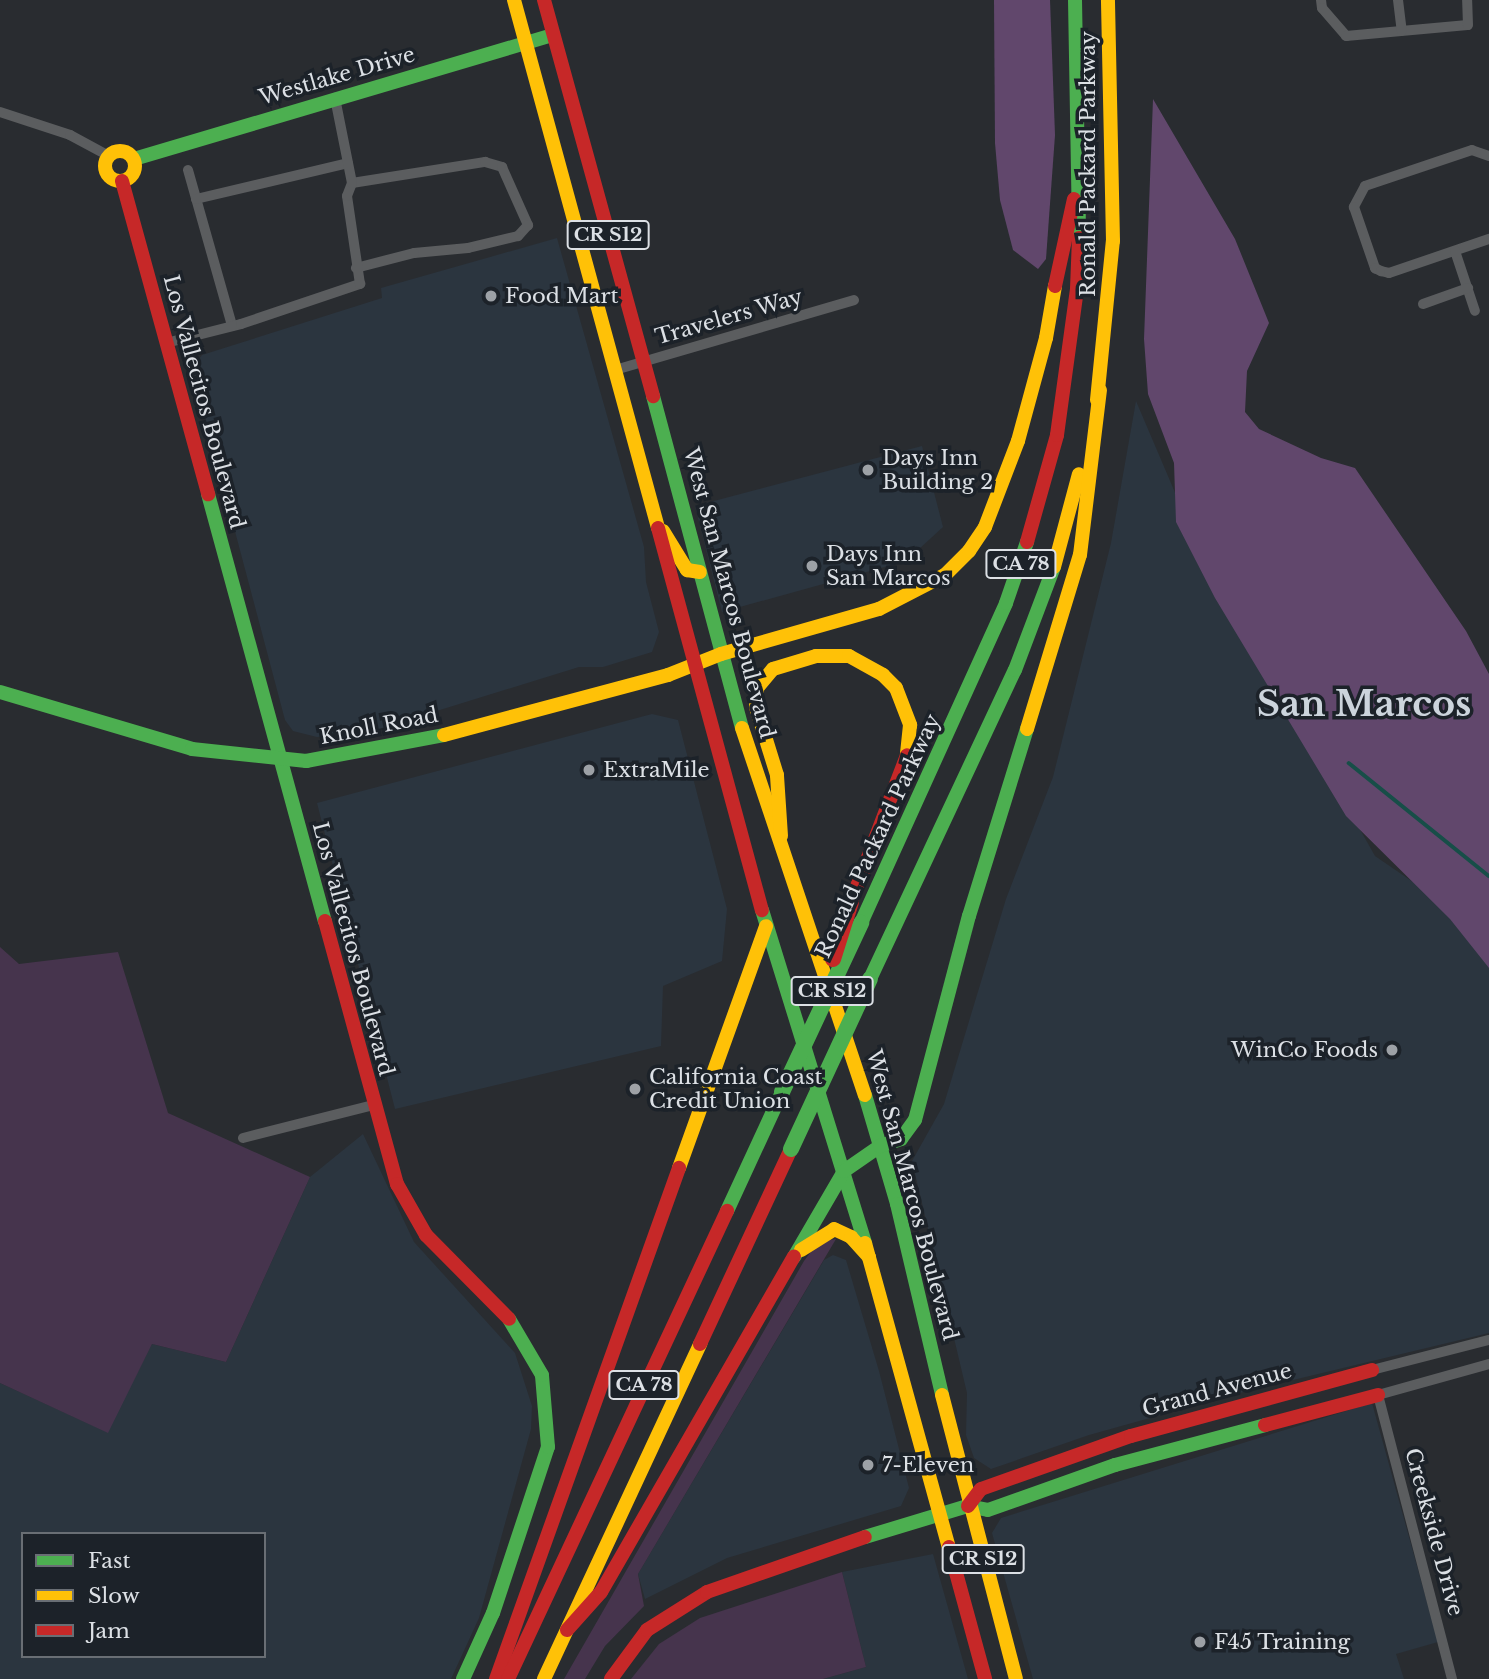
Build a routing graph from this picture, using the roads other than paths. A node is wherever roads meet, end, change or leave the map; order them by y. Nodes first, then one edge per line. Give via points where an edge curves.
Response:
1 (513, 0) edge
2 (544, 0) edge
3 (1075, 0) edge
4 (1108, 0) edge
5 (1321, 0) edge
6 (1398, 0) edge
7 (1467, 0) edge
8 (1402, 31) junction
9 (553, 35) junction
10 (525, 43) junction
11 (335, 98) junction
12 (0, 112) edge
13 (109, 156) junction
14 (1489, 156) edge
15 (134, 159) junction
16 (348, 163) junction
17 (188, 170) dead end
18 (1081, 177) junction
19 (122, 181) junction
20 (352, 183) junction
21 (196, 199) junction
22 (1489, 239) edge
23 (1455, 251) junction
24 (356, 268) junction
25 (1468, 288) junction
26 (854, 300) dead end
27 (1423, 304) dead end
28 (1475, 311) dead end
29 (232, 326) junction
30 (166, 343) junction
31 (643, 362) junction
32 (615, 370) junction
33 (1100, 390) junction
34 (659, 527) junction
35 (700, 572) junction
36 (721, 654) junction
37 (693, 666) junction
38 (0, 692) edge
39 (281, 760) junction
40 (781, 836) junction
41 (766, 926) junction
42 (812, 1027) junction
43 (373, 1105) junction
44 (243, 1138) dead end
45 (880, 1146) junction
46 (844, 1171) junction
47 (869, 1257) junction
48 (788, 1263) junction
49 (1489, 1340) edge
50 (1489, 1364) edge
51 (1372, 1370) joint
52 (1378, 1395) junction
53 (968, 1506) junction
54 (940, 1513) junction
55 (567, 1630) junction
56 (463, 1679) edge
57 (496, 1679) edge
58 (508, 1679) edge
59 (544, 1679) edge
60 (611, 1679) edge
61 (985, 1679) edge
62 (1016, 1679) edge
63 (1452, 1679) edge

1 - 10 main road, CR S12
2 - 9 main road, West San Marcos Boulevard / CR S12
3 - 18 main road, Ronald Packard Parkway / CA 78
4 - 33 main road, Ronald Packard Parkway / CA 78 via 1113,241
5 - 8 street via 1322,8 1346,36
6 - 8 street
7 - 8 street via 1468,24
9 - 10 main road, Westlake Drive
9 - 31 main road, West San Marcos Boulevard / CR S12
10 - 11 main road, Westlake Drive
10 - 32 main road, CR S12
11 - 15 main road, Westlake Drive
11 - 16 street
12 - 13 street via 70,135
13 - 15 main road via 123,151
13 - 19 main road via 107,173
14 - 23 street via 1472,150 1364,186 1355,197 1375,268 1389,273
15 - 19 main road via 134,173
16 - 20 street
16 - 21 street
17 - 21 street
18 - 36 main road, Knoll Road via 1063,235 1046,338 1018,441 985,527 969,551 945,575 879,609
18 - 42 main road, Ronald Packard Parkway / CA 78, bridge via 1072,342 1057,435 1037,515 985,655
19 - 30 main road, Los Vallecitos Boulevard
20 - 24 street via 347,196
20 - 24 street via 485,162 502,167 528,225 518,236
21 - 29 street
22 - 23 street
23 - 25 street
24 - 29 street via 360,284
25 - 27 street
25 - 28 street
26 - 31 street, Travelers Way
29 - 30 street
30 - 39 main road, Los Vallecitos Boulevard
31 - 32 street, Travelers Way
31 - 35 main road, West San Marcos Boulevard / CR S12
32 - 34 main road, CR S12
33 - 45 main road via 1080,555 969,916 925,1089 915,1120 901,1139
33 - 55 main road, Ronald Packard Parkway / CA 78, bridge via 1060,549 1036,619
34 - 35 main road via 678,548 687,570
34 - 37 main road, CR S12
35 - 36 main road, West San Marcos Boulevard / CR S12
36 - 37 main road, Knoll Road
36 - 40 main road, West San Marcos Boulevard / CR S12 via 733,702
37 - 39 main road, Knoll Road via 406,745 342,758
37 - 41 main road, CR S12 via 732,789
38 - 39 main road, Knoll Road via 192,749
39 - 43 main road, Los Vallecitos Boulevard
40 - 42 main road, bridge via 777,775 756,707 757,688 773,668 816,656 849,656 896,688 910,725 906,765 851,902
40 - 45 main road, West San Marcos Boulevard / CR S12
41 - 46 main road, CR S12
41 - 57 main road
42 - 58 main road, Ronald Packard Parkway / CA 78, bridge
43 - 44 street
43 - 56 main road, Los Vallecitos Boulevard via 410,1210 426,1235 516,1326 533,1352 547,1396 548,1447 493,1612
45 - 46 main road
45 - 53 main road, West San Marcos Boulevard / CR S12
46 - 47 main road, CR S12
46 - 48 main road
47 - 48 main road via 851,1237 834,1229 817,1236
47 - 54 main road, CR S12
48 - 55 main road via 745,1347 601,1592
49 - 51 street, Grand Avenue
50 - 52 street, Grand Avenue
51 - 53 main road, Grand Avenue via 1132,1436 982,1489
52 - 53 main road, Grand Avenue via 1115,1465 988,1510
52 - 63 street, Creekside Drive
53 - 54 main road, Grand Avenue
53 - 62 main road, West San Marcos Boulevard / CR S12
54 - 60 main road, Grand Avenue via 707,1592 647,1630
54 - 61 main road, CR S12
55 - 59 main road, Ronald Packard Parkway / CA 78

